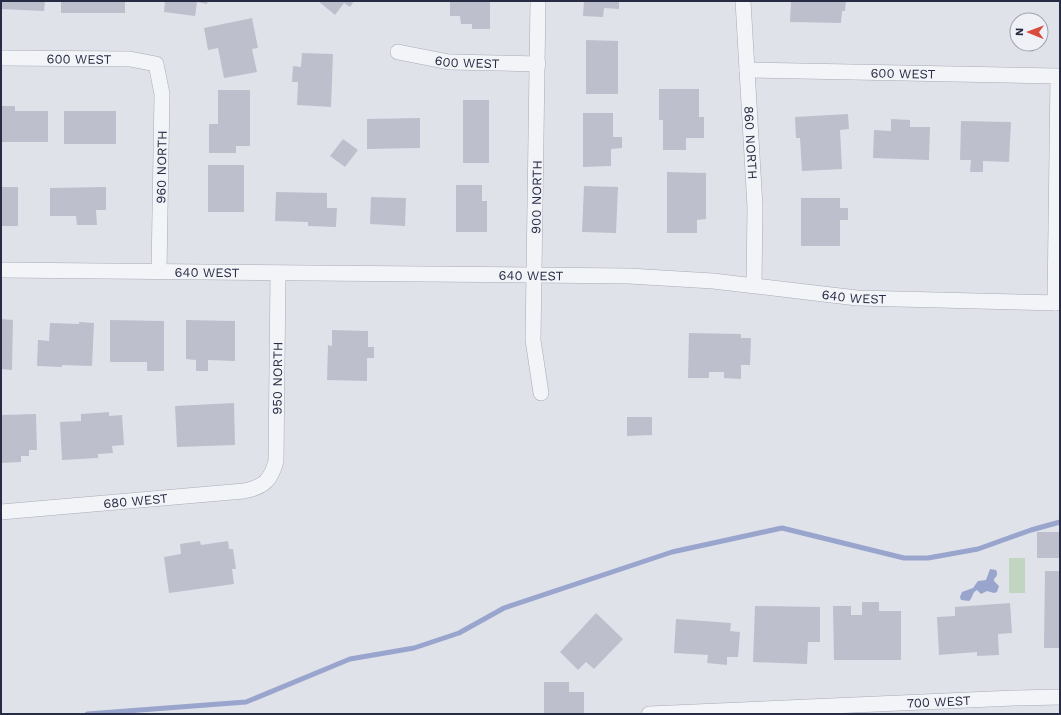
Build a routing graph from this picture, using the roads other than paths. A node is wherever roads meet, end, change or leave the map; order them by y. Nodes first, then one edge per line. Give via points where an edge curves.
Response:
1 (538, 1) edge
2 (743, 1) edge
3 (398, 52) dead end
4 (1, 58) edge
5 (156, 64) joint
6 (538, 64) junction
7 (747, 70) junction
8 (1, 270) edge
9 (159, 271) junction
10 (278, 272) junction
11 (534, 276) junction
12 (754, 285) junction
13 (1058, 303) edge
14 (541, 393) dead end
15 (267, 480) joint
16 (1, 512) edge
17 (1060, 697) edge
18 (649, 714) edge

1 - 6 street, 900 NORTH
2 - 7 street, 860 NORTH
3 - 6 street, 600 WEST via 449,62
4 - 5 street, 600 WEST via 130,59
5 - 9 street, 960 NORTH via 162,94
6 - 11 street, 900 NORTH
7 - 12 street, 860 NORTH via 755,207
7 - 13 street, 600 WEST via 1058,76
8 - 9 street, 640 WEST
9 - 10 street, 640 WEST
10 - 11 street, 640 WEST
10 - 15 street, 950 NORTH via 276,460
11 - 12 street, 640 WEST via 629,276
11 - 14 street, 900 NORTH via 533,340
12 - 13 street, 640 WEST via 857,298
15 - 16 street, 680 WEST via 261,486 244,491
17 - 18 street, 700 WEST

